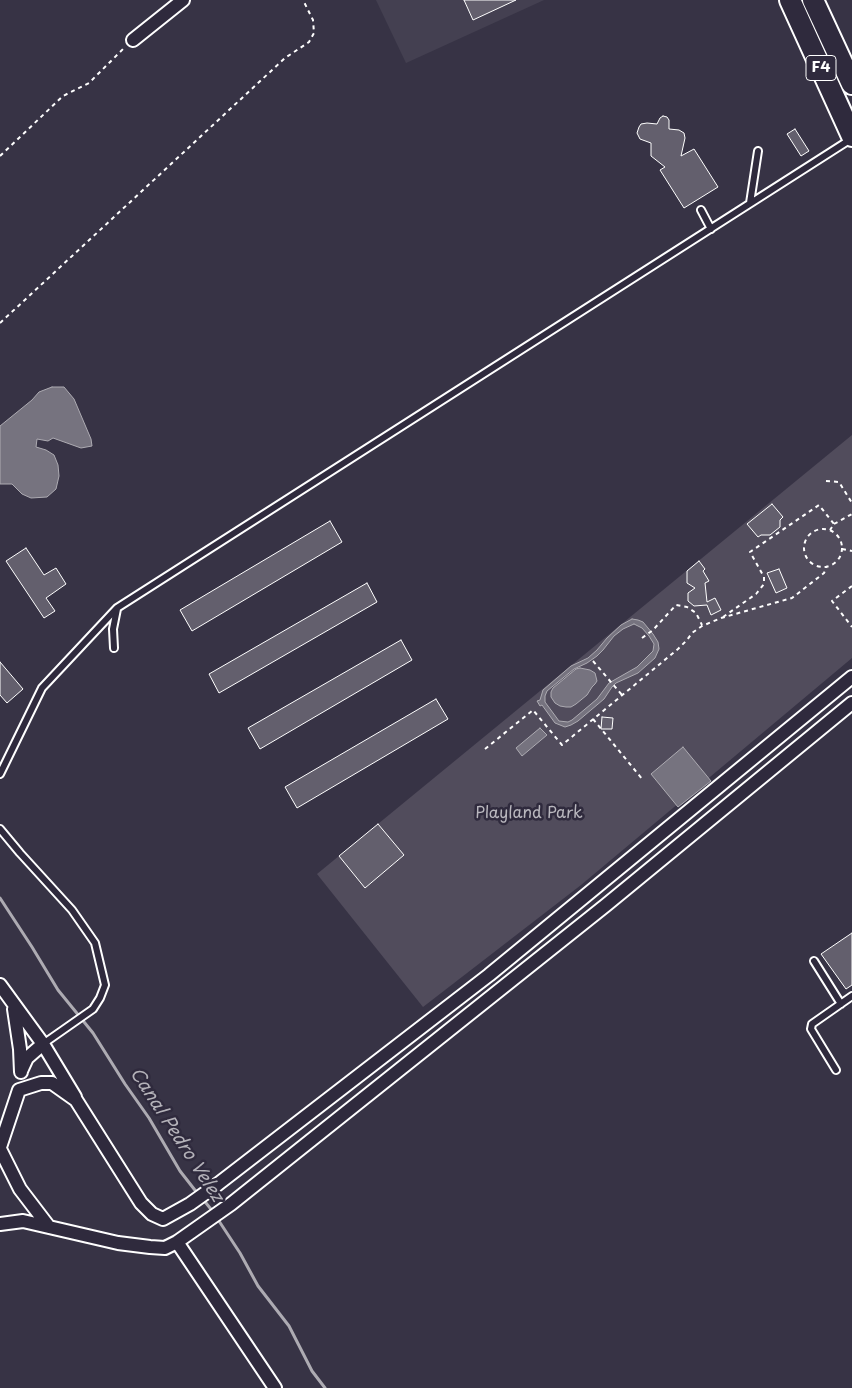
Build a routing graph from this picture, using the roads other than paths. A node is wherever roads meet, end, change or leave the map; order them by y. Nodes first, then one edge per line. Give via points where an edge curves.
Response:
1 (183, 0) edge
2 (790, 0) edge
3 (813, 0) edge
4 (133, 40) road end
5 (852, 84) edge
6 (852, 137) edge
7 (758, 151) dead end
8 (750, 203) junction
9 (701, 210) dead end
10 (711, 229) junction
11 (117, 608) junction
12 (114, 648) dead end
13 (852, 677) edge
14 (852, 703) edge
15 (0, 774) edge
16 (0, 830) edge
17 (814, 961) dead end
18 (0, 985) edge
19 (852, 996) edge
20 (13, 1004) junction
21 (842, 1004) junction
22 (43, 1044) junction
23 (836, 1070) dead end
24 (21, 1072) junction
25 (353, 1080) junction
26 (20, 1090) junction
27 (364, 1097) junction
28 (76, 1100) junction
29 (327, 1100) junction
30 (339, 1118) junction
31 (0, 1148) edge
32 (0, 1224) edge
33 (49, 1227) junction
34 (177, 1242) junction
35 (275, 1388) edge

1 - 4 street
2 - 6 highway, F4
3 - 5 highway, F4
6 - 8 lane
7 - 8 lane
8 - 10 lane
9 - 10 lane
10 - 11 lane
11 - 12 lane
11 - 15 lane via 42,688
13 - 25 street via 489,975
14 - 27 street via 606,905
16 - 22 lane via 72,910 95,943 105,985 94,1009
17 - 21 lane
18 - 20 street
19 - 21 lane
20 - 22 street
20 - 24 street
21 - 23 lane via 812,1024 811,1029
22 - 24 street via 27,1058
22 - 28 street
24 - 26 street
25 - 27 street via 356,1092
25 - 29 street
26 - 28 street via 42,1083 52,1084
26 - 31 street
27 - 30 street
28 - 29 street via 141,1203 163,1219 218,1184
29 - 30 street via 336,1102
30 - 34 street via 232,1204
31 - 33 street via 20,1189
32 - 33 street via 23,1221
33 - 34 street via 118,1244 165,1248
34 - 35 street

